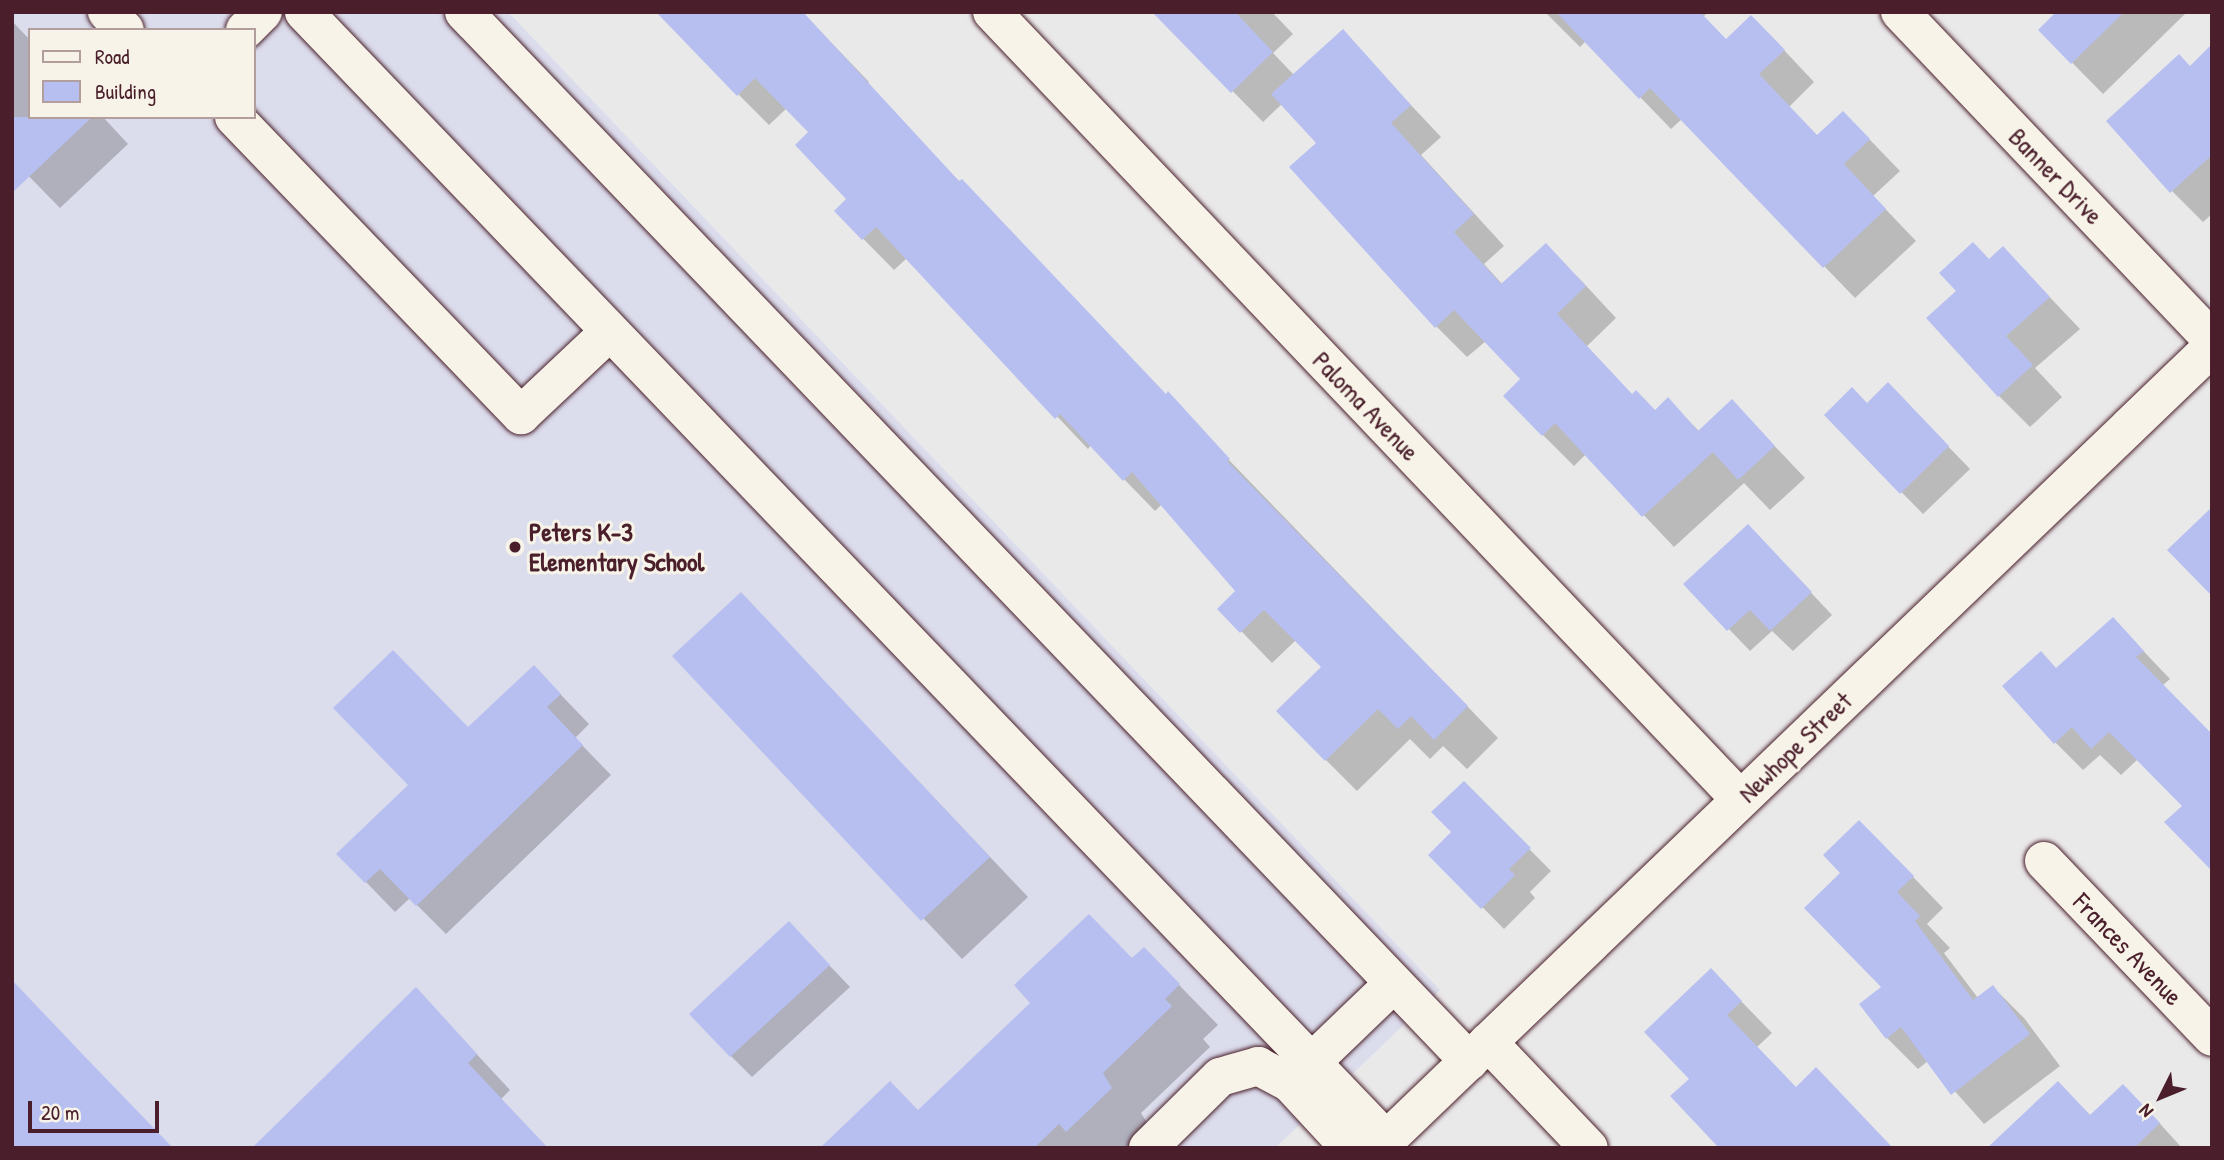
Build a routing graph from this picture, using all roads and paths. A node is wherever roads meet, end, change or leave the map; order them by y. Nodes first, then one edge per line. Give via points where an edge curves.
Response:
1 (107, 12) edge
2 (263, 12) edge
3 (304, 12) edge
4 (464, 12) edge
5 (992, 12) edge
6 (1900, 12) edge
7 (123, 28) edge
8 (247, 28) edge
9 (236, 119) edge
10 (610, 331) junction
11 (2212, 340) edge
12 (2212, 347) edge
13 (1740, 799) junction
14 (2044, 860) dead end
15 (1394, 983) junction
16 (2212, 1037) edge
17 (1478, 1052) junction
18 (1312, 1061) junction
19 (1372, 1145) edge
20 (1148, 1148) edge
21 (1589, 1148) edge

1 - 7 street
2 - 8 street
3 - 10 street
4 - 15 street
5 - 13 street, Paloma Avenue
6 - 11 street, Banner Drive
9 - 10 street via 521,415
10 - 18 street
12 - 13 street, Newhope Street
13 - 17 street, Newhope Street
14 - 16 street, Frances Avenue
15 - 17 street
15 - 18 street
17 - 19 street, Newhope Street
17 - 21 street
18 - 19 street
19 - 20 street via 1290,1083 1258,1066 1220,1077

